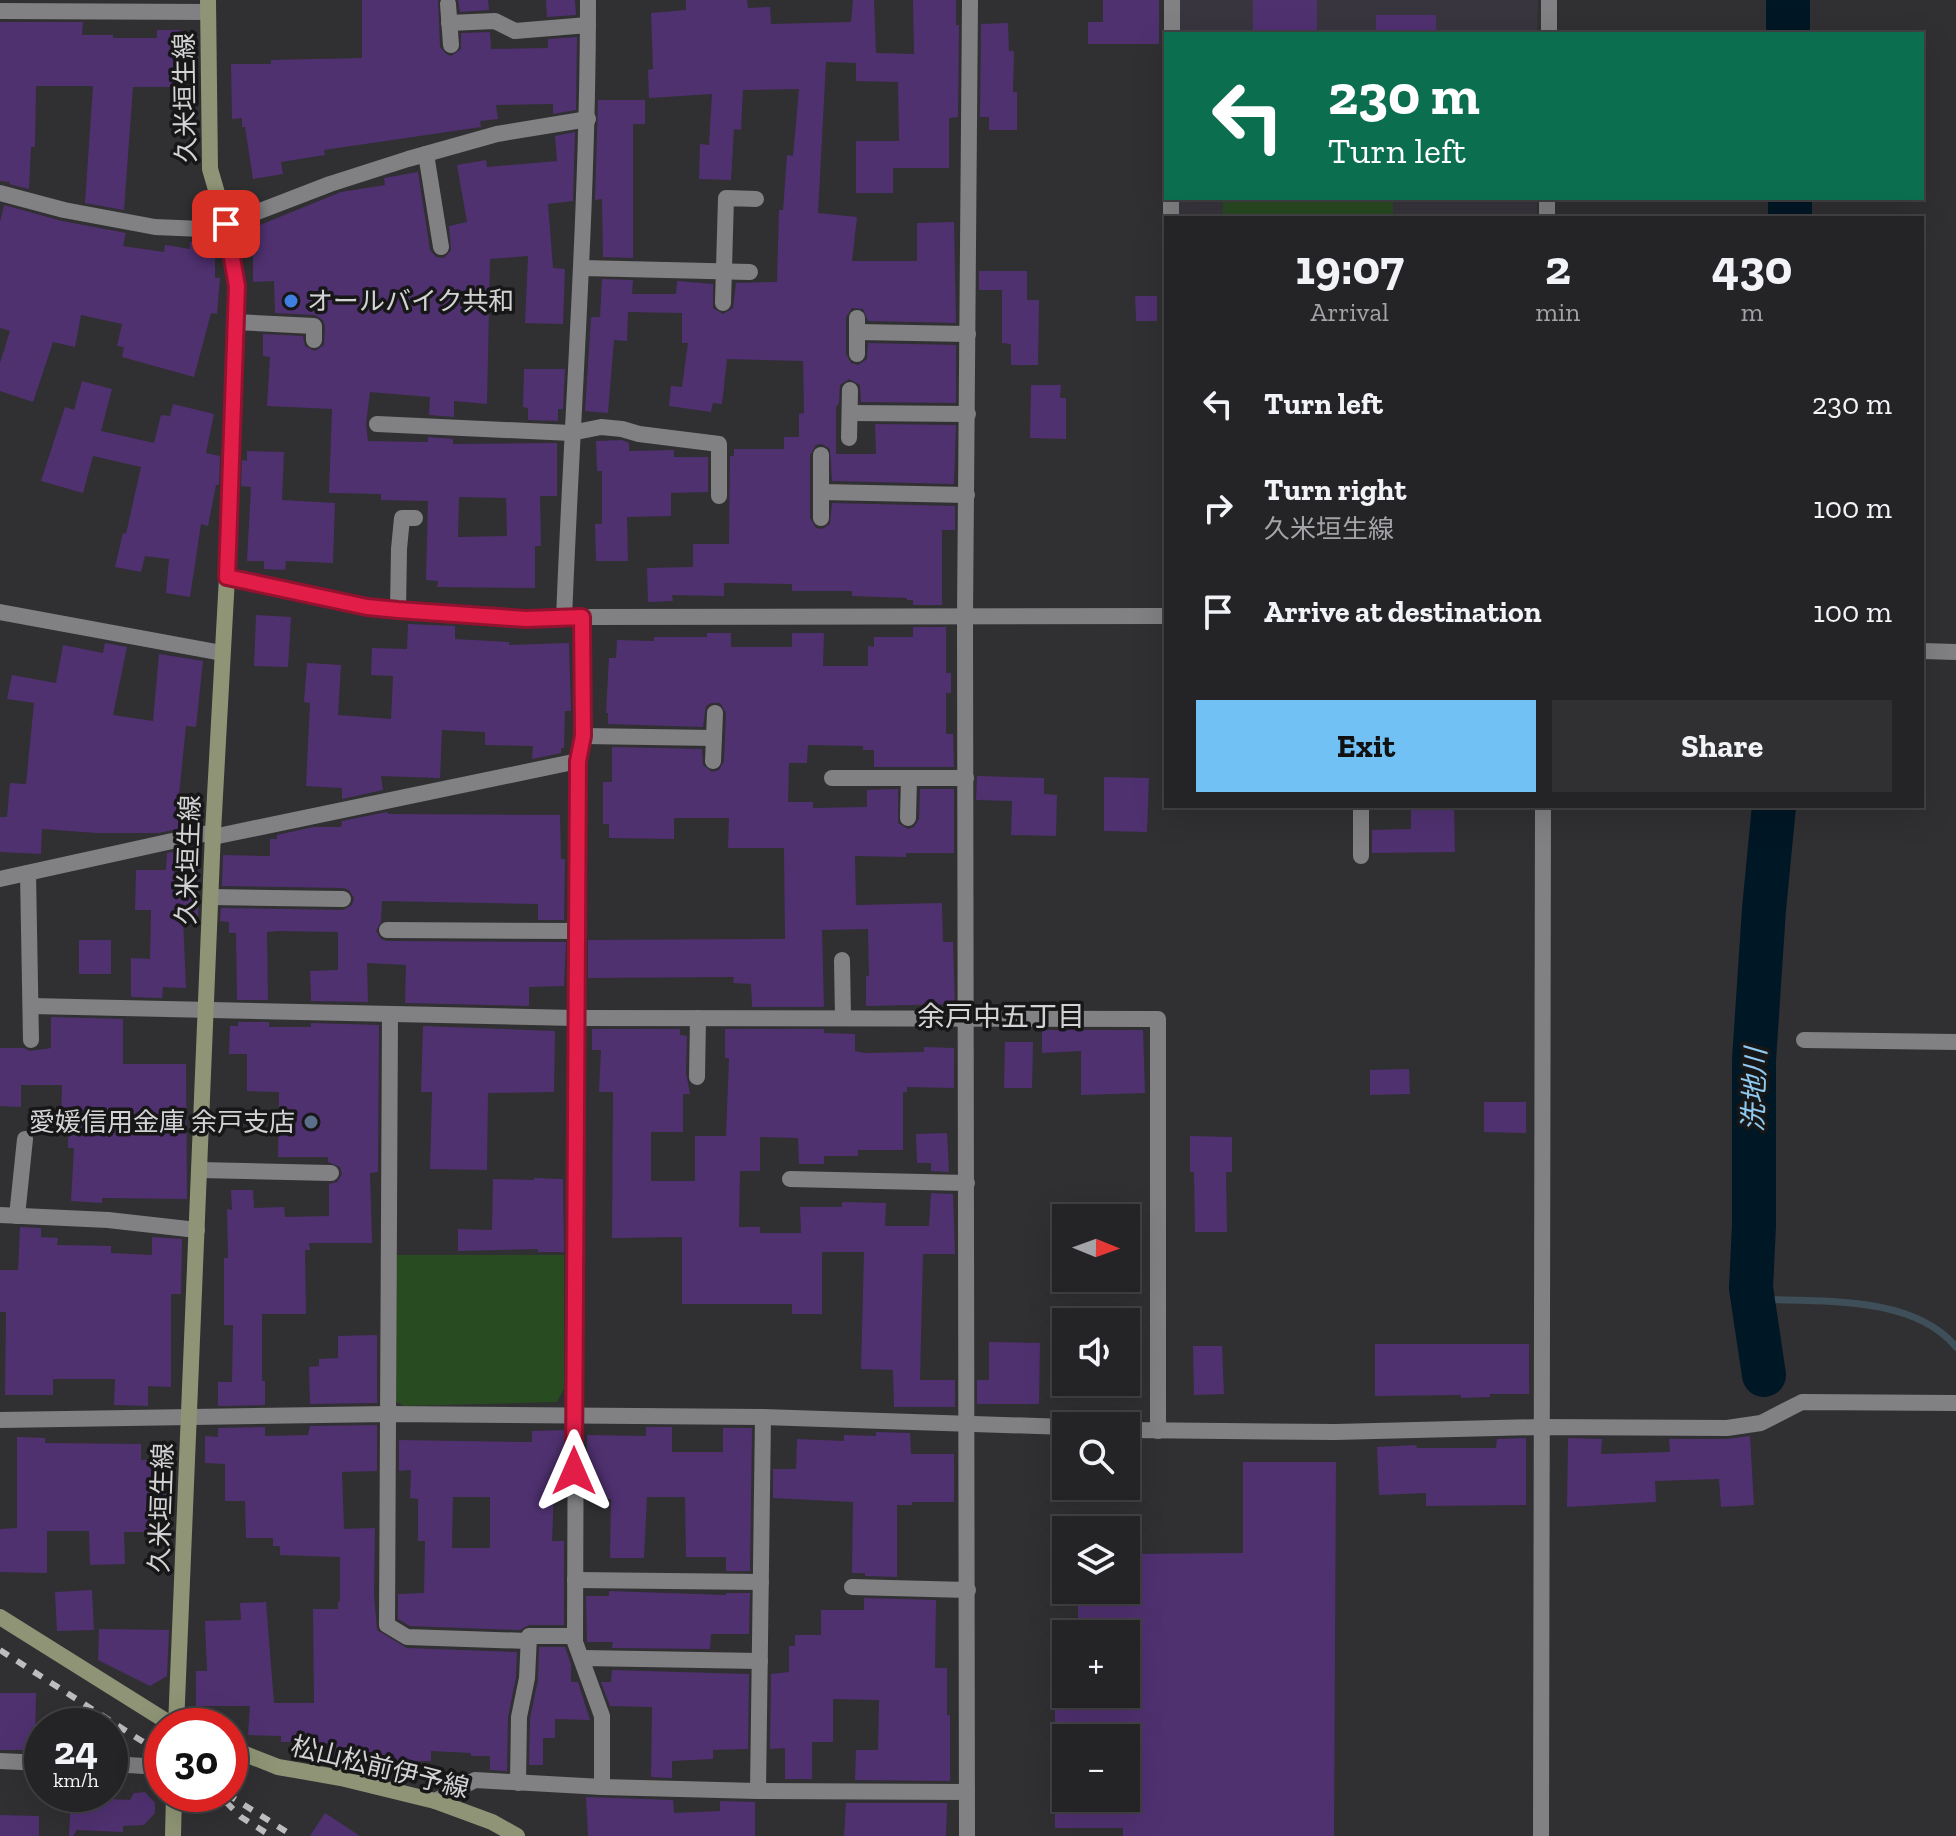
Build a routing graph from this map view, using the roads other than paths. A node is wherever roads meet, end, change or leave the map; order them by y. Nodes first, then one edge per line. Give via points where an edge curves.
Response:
1 (588, 0) edge
2 (970, 0) edge
3 (1172, 0) edge
4 (1549, 0) edge
5 (448, 4) dead end
6 (208, 6) edge
7 (0, 11) edge
8 (449, 23) junction
9 (588, 25) junction
10 (1172, 32) edge
11 (1549, 32) edge
12 (451, 45) dead end
13 (588, 119) junction
14 (426, 154) junction
15 (0, 193) edge
16 (756, 199) dead end
17 (226, 224) junction
18 (441, 247) dead end
19 (582, 268) junction
20 (724, 272) junction
21 (750, 272) dead end
22 (723, 303) dead end
23 (235, 322) junction
24 (968, 334) junction
25 (314, 340) dead end
26 (857, 354) dead end
27 (850, 390) dead end
28 (850, 413) junction
29 (968, 414) junction
30 (377, 424) dead end
31 (571, 433) junction
32 (849, 438) dead end
33 (821, 455) dead end
34 (821, 492) junction
35 (967, 495) junction
36 (719, 496) dead end
37 (415, 518) dead end
38 (821, 518) dead end
39 (227, 577) junction
40 (398, 610) junction
41 (0, 612) edge
42 (965, 616) junction
43 (1164, 616) edge
44 (582, 617) junction
45 (564, 619) junction
46 (1924, 651) edge
47 (1956, 652) edge
48 (222, 653) junction
49 (715, 713) dead end
50 (583, 736) junction
51 (714, 738) junction
52 (578, 761) junction
53 (713, 761) dead end
54 (832, 778) dead end
55 (909, 778) junction
56 (966, 778) junction
57 (1361, 808) edge
58 (1543, 808) edge
59 (908, 818) dead end
60 (213, 834) junction
61 (1361, 856) dead end
62 (28, 873) junction
63 (0, 879) edge
64 (211, 897) junction
65 (343, 899) dead end
66 (387, 930) dead end
67 (576, 931) junction
68 (842, 960) dead end
69 (31, 1006) junction
70 (206, 1010) junction
71 (390, 1014) junction
72 (575, 1018) junction
73 (698, 1018) junction
74 (843, 1018) junction
75 (967, 1018) junction
76 (31, 1040) dead end
77 (1804, 1040) dead end
78 (1956, 1042) edge
79 (697, 1077) dead end
80 (25, 1139) dead end
81 (199, 1170) junction
82 (331, 1173) dead end
83 (790, 1179) dead end
84 (967, 1183) junction
85 (8, 1215) edge
86 (197, 1230) junction
87 (1956, 1403) edge
88 (388, 1414) junction
89 (189, 1416) junction
90 (574, 1417) junction
91 (763, 1417) junction
92 (0, 1420) edge
93 (968, 1423) junction
94 (1052, 1426) edge
95 (1541, 1427) junction
96 (1140, 1430) edge
97 (1158, 1431) junction
98 (575, 1580) junction
99 (761, 1582) junction
100 (852, 1587) dead end
101 (968, 1590) junction
102 (0, 1617) edge
103 (575, 1636) junction
104 (528, 1641) junction
105 (582, 1658) junction
106 (760, 1661) junction
107 (146, 1708) edge
108 (176, 1708) edge
109 (248, 1755) edge
110 (0, 1761) edge
111 (24, 1762) edge
112 (518, 1783) junction
113 (602, 1787) junction
114 (758, 1791) junction
115 (967, 1792) junction
116 (435, 1801) junction
117 (174, 1812) edge
118 (173, 1836) edge
119 (517, 1836) edge
120 (967, 1836) edge
121 (1541, 1836) edge

1 - 9 street
2 - 24 street
3 - 10 street
4 - 11 street
5 - 8 street
6 - 7 street
6 - 17 main road, 久米垣生線 via 210,169
8 - 9 street via 495,21 515,31
8 - 12 street
9 - 13 street
13 - 14 street via 497,134
13 - 19 street
14 - 17 street
14 - 18 street
15 - 17 street via 155,227
16 - 20 street via 726,198
17 - 23 main road, 久米垣生線 via 237,286
19 - 20 street
19 - 31 street
20 - 21 street
20 - 22 street
23 - 25 street via 314,326
23 - 39 main road, 久米垣生線
24 - 26 street via 857,325
24 - 29 street
27 - 28 street
28 - 29 street
28 - 32 street
29 - 35 street
30 - 31 street
31 - 36 street via 601,427 719,444
31 - 45 street
33 - 34 street
34 - 35 street
34 - 38 street
35 - 42 street
37 - 40 street via 402,518
39 - 40 street
39 - 48 main road, 久米垣生線
40 - 45 street
41 - 48 street
42 - 43 street
42 - 44 street
42 - 56 street
44 - 45 street
44 - 50 street
46 - 47 street
48 - 60 main road, 久米垣生線
49 - 51 street
50 - 51 street
50 - 52 street
51 - 53 street
52 - 60 street
52 - 67 street
54 - 55 street
55 - 56 street
55 - 59 street
56 - 75 street
57 - 61 street
58 - 95 street
60 - 62 street
60 - 64 main road, 久米垣生線
62 - 63 street
62 - 69 street
64 - 65 street
64 - 70 main road, 久米垣生線
66 - 67 street
67 - 72 street
68 - 74 street
69 - 70 street
69 - 76 street
70 - 71 street
70 - 81 main road, 久米垣生線
71 - 72 street
71 - 88 street
72 - 73 street
72 - 90 street
73 - 74 street
73 - 79 street
74 - 75 street
75 - 84 street
75 - 97 street via 1158,1019
77 - 78 street
80 - 85 street
81 - 82 street
81 - 86 main road, 久米垣生線
83 - 84 street
84 - 93 street
85 - 86 street
86 - 89 main road, 久米垣生線
87 - 95 street via 1802,1402 1761,1423 1727,1428
88 - 89 street
88 - 90 street
88 - 104 street via 387,1625 407,1637
89 - 92 street
89 - 108 main road, 久米垣生線
90 - 91 street
90 - 98 street
91 - 93 street
91 - 99 street
93 - 94 street
93 - 101 street
95 - 97 street
95 - 121 street
96 - 97 street
98 - 99 street
98 - 103 street
99 - 106 street
100 - 101 street
101 - 115 street
102 - 107 main road
103 - 104 street via 529,1636
103 - 105 street
104 - 112 street
105 - 106 street
105 - 113 street via 602,1716
106 - 114 street
109 - 116 main road, 松山松前伊予線 via 278,1767
110 - 111 street
112 - 113 street
112 - 116 street via 475,1780
113 - 114 street
114 - 115 street
115 - 120 street
116 - 119 main road, 松山松前伊予線
117 - 118 main road

